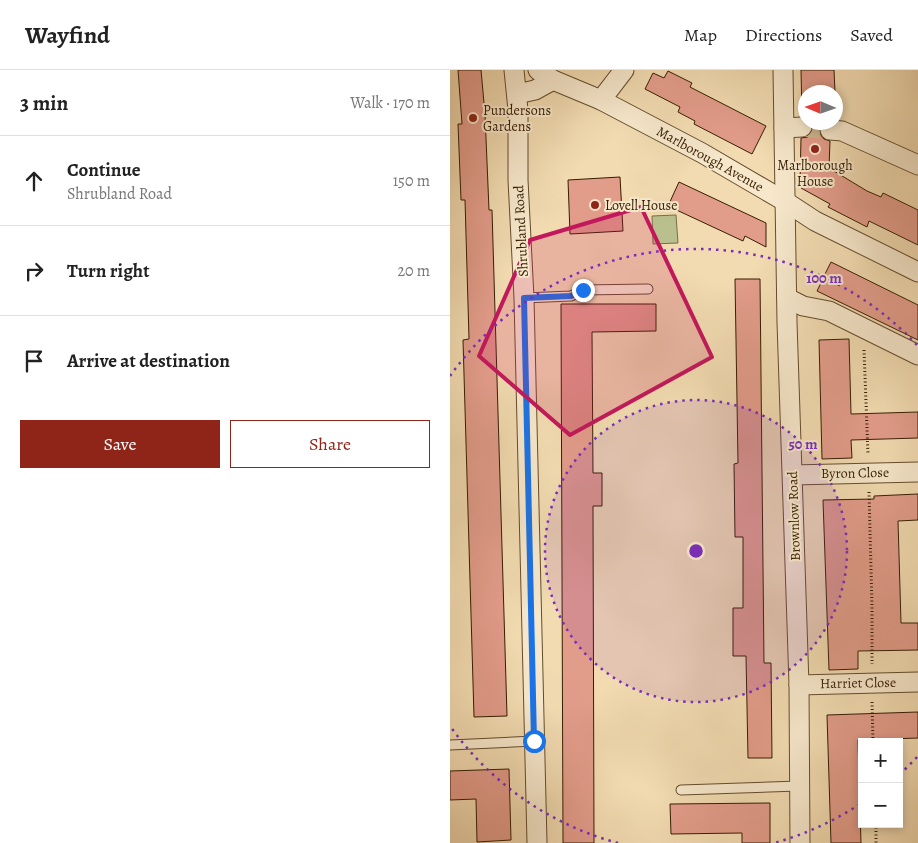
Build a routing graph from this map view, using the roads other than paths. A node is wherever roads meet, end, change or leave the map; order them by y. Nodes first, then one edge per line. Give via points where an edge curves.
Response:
1 (514, 70) edge
2 (624, 70) edge
3 (783, 70) edge
4 (546, 75) edge
5 (517, 94) junction
6 (600, 100) junction
7 (830, 130) tunnel mouth
8 (918, 165) edge
9 (786, 202) junction
10 (918, 272) edge
11 (648, 289) dead end
12 (524, 298) junction
13 (787, 298) junction
14 (918, 355) edge
15 (918, 472) edge
16 (793, 475) junction
17 (918, 682) edge
18 (799, 685) junction
19 (534, 741) junction
20 (450, 745) edge
21 (799, 786) junction
22 (681, 790) dead end
23 (537, 843) edge
24 (800, 843) edge

1 - 5 street, Shrubland Road
2 - 6 street
3 - 9 street, Brownlow Road via 793,128
4 - 5 street, Marlborough Avenue via 535,90
4 - 6 street, Marlborough Avenue
5 - 12 street, Shrubland Road
6 - 9 street, Marlborough Avenue via 702,153
7 - 8 street via 842,131
9 - 10 street, Marlborough Avenue via 815,221
9 - 13 street, Brownlow Road
11 - 12 lane via 583,290 571,296
12 - 19 street, Shrubland Road
13 - 14 street via 803,306 829,311
13 - 16 street, Brownlow Road
15 - 16 street, Byron Close via 869,482
16 - 18 street, Brownlow Road
17 - 18 street, Harriet Close
18 - 21 street, Brownlow Road
19 - 20 lane
19 - 23 street, Shrubland Road
21 - 22 lane
21 - 24 street, Brownlow Road

